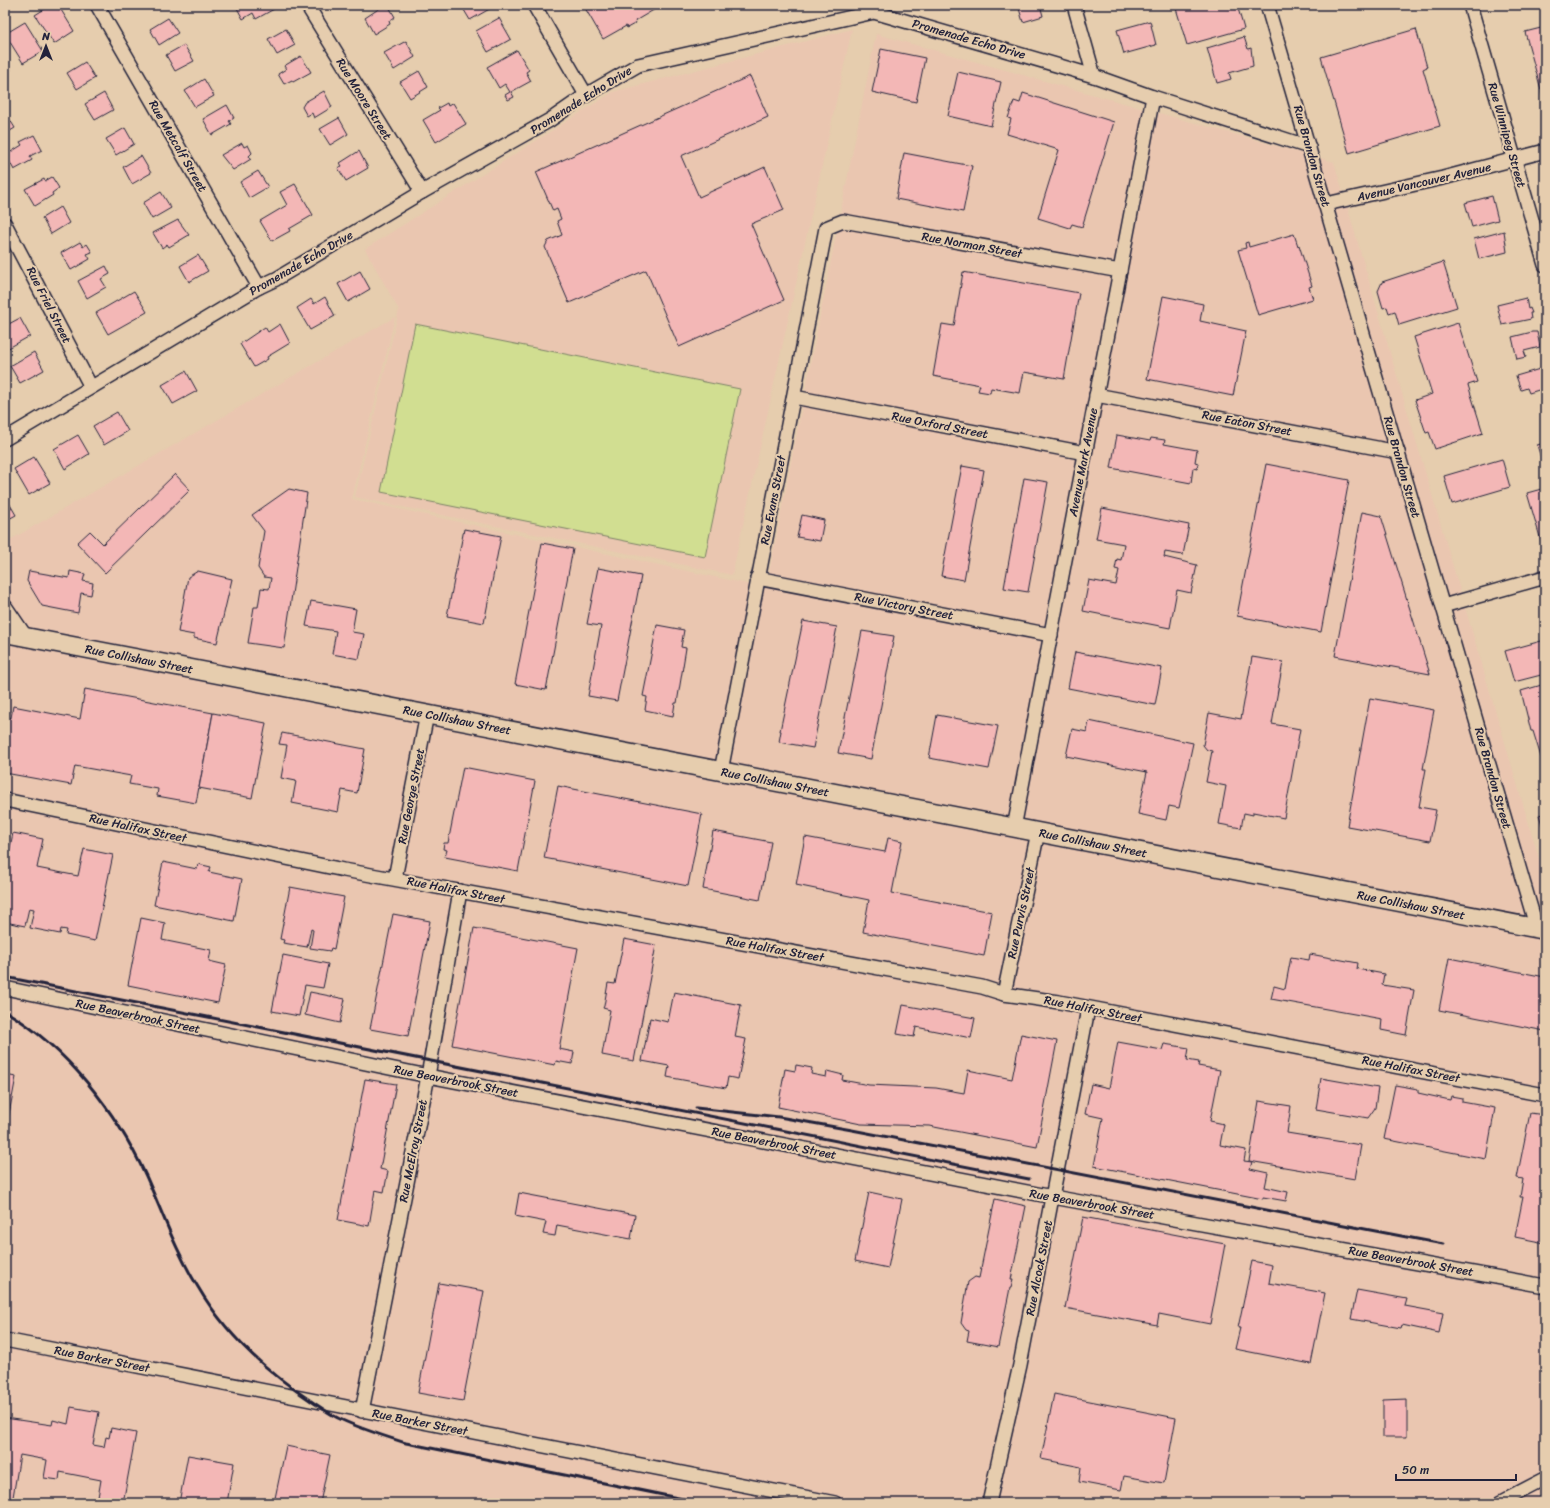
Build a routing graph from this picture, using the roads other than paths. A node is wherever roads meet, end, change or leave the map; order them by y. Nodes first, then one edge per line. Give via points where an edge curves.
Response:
1 (97, 5) edge
2 (307, 5) edge
3 (534, 5) edge
4 (1074, 5) edge
5 (1268, 5) edge
6 (1470, 5) edge
7 (1094, 76) junction
8 (586, 95) junction
9 (1153, 97) junction
10 (1309, 147) junction
11 (1545, 151) edge
12 (1515, 160) junction
13 (422, 192) junction
14 (1326, 204) junction
15 (5, 224) edge
16 (826, 228) joint
17 (1545, 265) edge
18 (1120, 272) junction
19 (259, 287) junction
20 (91, 386) junction
21 (1096, 395) junction
22 (794, 397) junction
23 (5, 439) edge
24 (1398, 452) junction
25 (1085, 453) junction
26 (1545, 577) edge
27 (757, 578) junction
28 (5, 606) edge
29 (1443, 606) junction
30 (5, 633) edge
31 (1051, 635) junction
32 (26, 637) junction
33 (427, 714) junction
34 (721, 771) junction
35 (5, 800) edge
36 (1014, 828) junction
37 (1038, 832) junction
38 (395, 878) junction
39 (460, 891) junction
40 (1541, 929) edge
41 (5, 988) edge
42 (1004, 994) junction
43 (1088, 1009) junction
44 (428, 1076) junction
45 (1545, 1094) edge
46 (1053, 1197) junction
47 (1545, 1286) edge
48 (5, 1340) edge
49 (362, 1411) junction
50 (1545, 1479) edge
51 (835, 1503) edge
52 (989, 1503) edge
53 (1499, 1503) edge

1 - 19 street, Rue Metcalf Street
2 - 13 street, Rue Moore Street
3 - 8 street
4 - 7 street
5 - 10 street, Rue Brandon Street
6 - 12 street, Rue Winnipeg Street
7 - 8 street, Promenade Echo Drive via 874,12 638,65
7 - 9 street, Promenade Echo Drive
8 - 13 street, Promenade Echo Drive via 550,120
9 - 10 street, Promenade Echo Drive
9 - 18 street, Avenue Mark Avenue
10 - 14 street, Rue Brandon Street
11 - 12 street, Avenue Vancouver Avenue
12 - 14 street, Avenue Vancouver Avenue
12 - 17 street, Rue Winnipeg Street
13 - 19 street, Promenade Echo Drive
14 - 24 street, Rue Brandon Street
15 - 20 street, Rue Friel Street
16 - 18 street, Rue Norman Street via 843,221
16 - 22 street, Rue Evans Street
18 - 21 street, Avenue Mark Avenue
19 - 20 street, Promenade Echo Drive
20 - 23 street, Promenade Echo Drive
21 - 24 street, Rue Eaton Street
21 - 25 street, Avenue Mark Avenue
22 - 25 street, Rue Oxford Street
22 - 27 street, Rue Evans Street
24 - 29 street, Rue Brandon Street
25 - 31 street, Avenue Mark Avenue
26 - 29 street
27 - 31 street, Rue Victory Street
27 - 34 street, Rue Evans Street
28 - 32 street
29 - 40 street, Rue Brandon Street
30 - 32 street, Rue Collishaw Street
31 - 36 street, Avenue Mark Avenue
32 - 33 street, Rue Collishaw Street
33 - 34 street, Rue Collishaw Street
33 - 38 street, Rue George Street
34 - 36 street, Rue Collishaw Street
35 - 38 street, Rue Halifax Street via 280,858
36 - 37 street, Rue Collishaw Street
37 - 40 street, Rue Collishaw Street
37 - 42 street, Rue Purvis Street
38 - 39 street, Rue Halifax Street
39 - 42 street, Rue Halifax Street via 974,986
39 - 44 street, Rue McElroy Street
41 - 44 street, Rue Beaverbrook Street
42 - 43 street, Rue Halifax Street
43 - 45 street, Rue Halifax Street
43 - 46 street, Rue Alcock Street
44 - 46 street, Rue Beaverbrook Street
44 - 49 street, Rue McElroy Street
46 - 47 street, Rue Beaverbrook Street
46 - 52 street, Rue Alcock Street via 1020,1365
48 - 49 street, Rue Barker Street
49 - 51 street, Rue Barker Street
50 - 53 street

